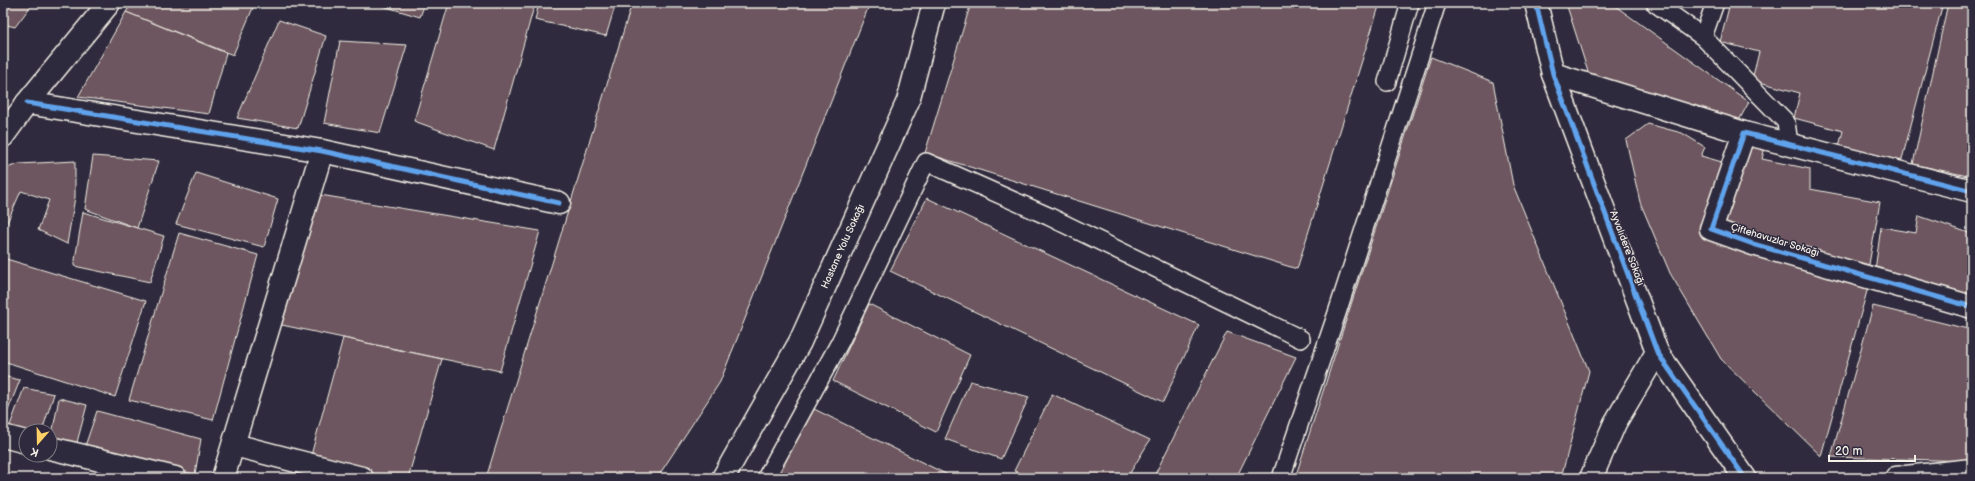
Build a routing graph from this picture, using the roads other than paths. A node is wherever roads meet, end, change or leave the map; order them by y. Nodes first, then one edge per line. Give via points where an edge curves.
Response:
1 (109, 3) edge
2 (934, 3) edge
3 (1410, 3) edge
4 (1437, 3) edge
5 (1536, 3) edge
6 (1655, 3) edge
7 (1715, 3) edge
8 (1703, 37) junction
9 (1553, 74) junction
10 (1387, 82) dead end
11 (27, 103) junction
12 (1744, 133) junction
13 (3, 136) edge
14 (1789, 144) junction
15 (322, 151) junction
16 (1972, 191) edge
17 (559, 203) dead end
18 (1972, 306) edge
19 (1301, 339) dead end
20 (1657, 352) junction
21 (3, 436) edge
22 (18, 440) edge
23 (234, 444) junction
24 (58, 450) edge
25 (1972, 470) edge
26 (175, 478) edge
27 (223, 478) edge
28 (362, 478) edge
29 (723, 478) edge
30 (766, 478) edge
31 (1281, 478) edge
32 (1591, 478) edge
33 (1745, 478) edge
34 (1896, 478) edge

1 - 11 street
2 - 29 street, Hastane Yolu Sokağı via 908,101 800,342
3 - 10 lane
4 - 31 lane via 1340,306
5 - 9 street, Ayvalıdere Sokağı
6 - 8 lane
7 - 8 lane
8 - 14 lane via 1786,122
9 - 12 street
9 - 20 street, Ayvalıdere Sokağı
11 - 13 street
11 - 15 street
12 - 14 street
12 - 18 street, Çiftehavuzlar Sokağı via 1711,229 1753,244
14 - 16 street
15 - 17 street
15 - 23 street
19 - 30 lane via 1048,216 926,162 840,342
20 - 32 street via 1615,423
20 - 33 street, Ayvalıdere Sokağı
21 - 22 street
23 - 27 street
23 - 28 street
24 - 26 street
25 - 34 street

